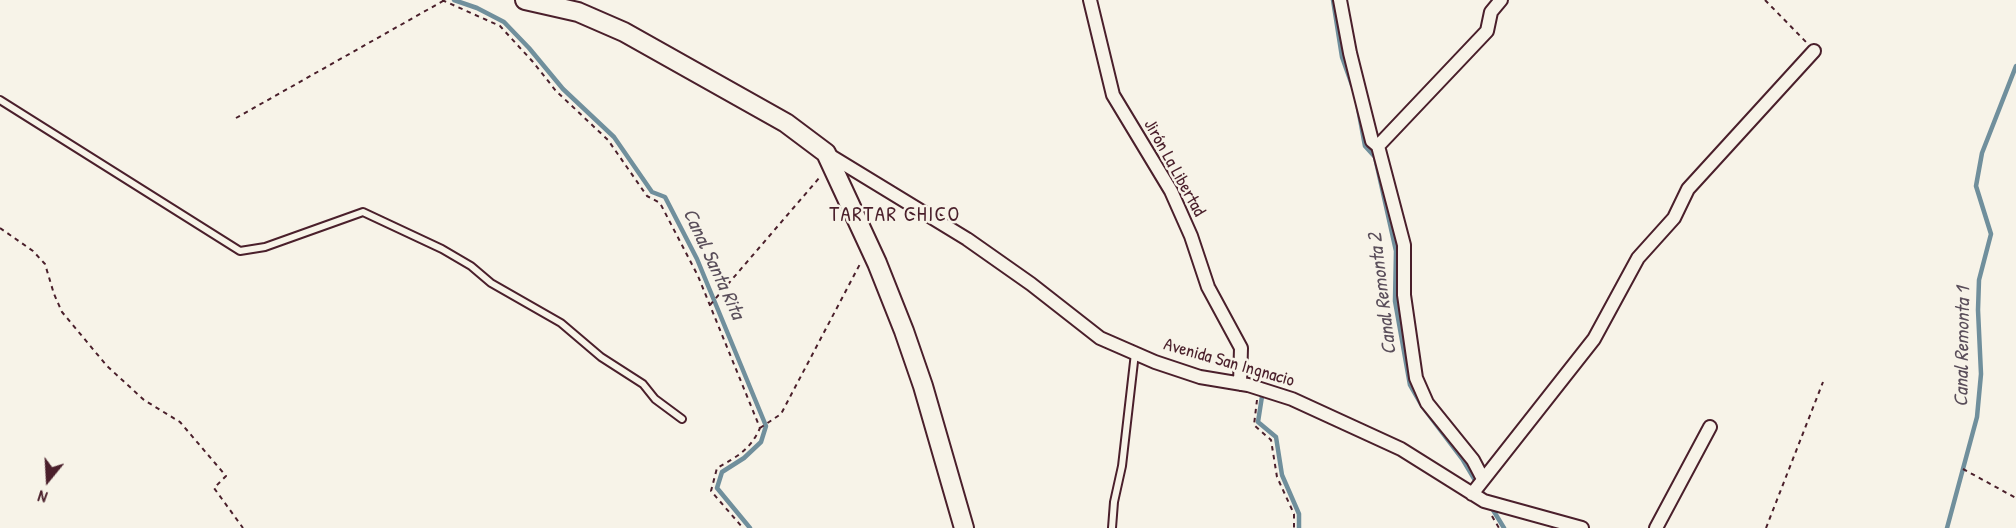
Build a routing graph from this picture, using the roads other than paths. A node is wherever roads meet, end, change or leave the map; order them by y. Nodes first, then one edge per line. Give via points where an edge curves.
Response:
1 (525, 0) edge
2 (1090, 0) edge
3 (1340, 0) edge
4 (1501, 0) edge
5 (1814, 51) road end
6 (0, 100) edge
7 (1378, 146) junction
8 (829, 158) junction
9 (1135, 353) junction
10 (1240, 384) junction
11 (682, 419) dead end
12 (1710, 427) dead end
13 (1483, 479) junction
14 (1472, 494) junction
15 (964, 528) edge
16 (1112, 528) edge
17 (1582, 528) edge
18 (1656, 528) edge

1 - 8 street via 578,12 624,32 786,123
2 - 10 street, Jirón La Libertad via 1113,95 1171,191 1208,287 1241,348
3 - 7 street via 1372,141
4 - 7 street via 1491,12 1487,31
5 - 13 street via 1688,189 1674,218 1638,258 1594,339
6 - 11 lane via 240,251 265,247 363,212 442,249 561,324 643,384 655,399
7 - 13 street via 1404,245 1404,295 1416,378 1427,403 1473,460
8 - 9 street, Avenida San Ingnacio via 968,239 1100,338
8 - 15 street via 904,331
9 - 10 street, Avenida San Ingnacio via 1200,377
9 - 16 lane
10 - 14 street, Avenida San Ingnacio via 1292,399 1401,449
12 - 18 street
13 - 14 street
14 - 17 street, Avenida San Ingnacio via 1484,501

